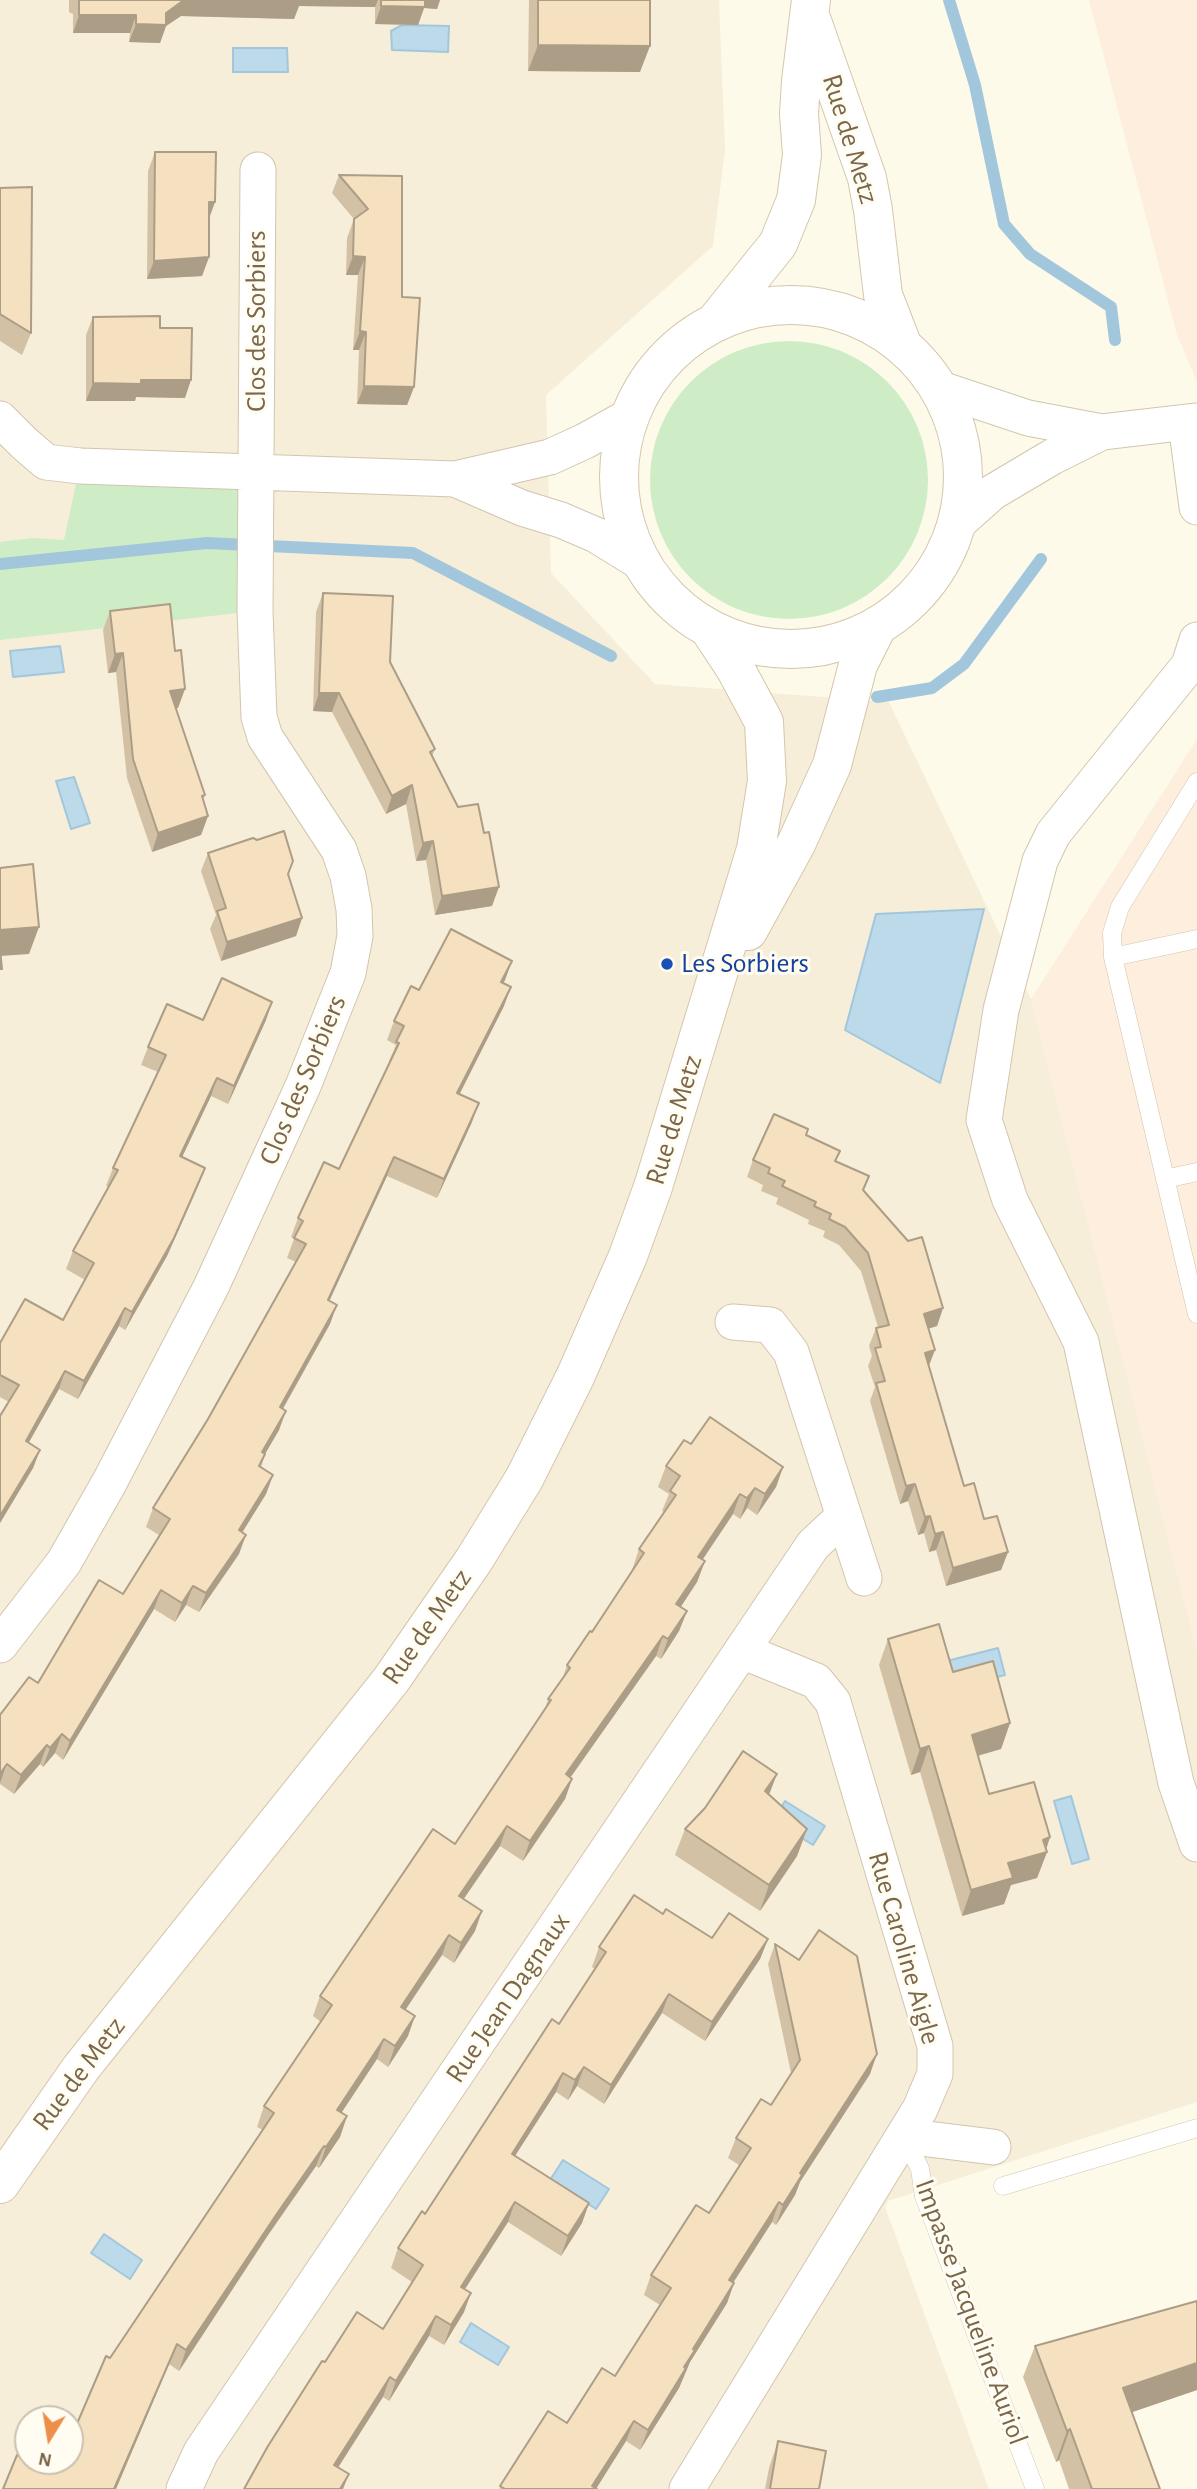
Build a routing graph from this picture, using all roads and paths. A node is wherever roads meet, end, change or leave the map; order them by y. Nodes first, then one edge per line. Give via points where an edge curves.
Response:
1 (811, 8) edge
2 (258, 170) dead end
3 (716, 321) junction
4 (902, 344) junction
5 (941, 388) junction
6 (628, 417) junction
7 (0, 419) edge
8 (1192, 422) edge
9 (1102, 432) junction
10 (256, 472) junction
11 (455, 479) junction
12 (1197, 507) edge
13 (958, 523) junction
14 (640, 562) junction
15 (877, 626) junction
16 (709, 629) junction
17 (1197, 640) edge
18 (1197, 782) edge
19 (1197, 939) edge
20 (1113, 957) junction
21 (714, 990) junction
22 (1197, 1172) edge
23 (1166, 1179) junction
24 (1197, 1314) edge
25 (733, 1322) dead end
26 (844, 1516) junction
27 (864, 1578) dead end
28 (0, 1645) edge
29 (742, 1651) junction
30 (1197, 1844) edge
31 (1197, 2128) edge
32 (904, 2136) junction
33 (993, 2147) dead end
34 (0, 2183) edge
35 (1003, 2186) dead end
36 (184, 2489) edge
37 (687, 2489) edge
38 (1035, 2489) edge

1 - 3 main road, Rue de Metz via 800,81 802,155 796,200 778,244
1 - 4 main road, Rue de Metz via 867,178 883,295
2 - 10 street, Clos des Sorbiers
3 - 4 main road via 764,306 813,305 860,318
3 - 6 main road via 663,360
4 - 5 main road
5 - 9 street via 1028,418
5 - 13 main road via 958,431 965,477
6 - 11 street via 550,457
6 - 14 main road via 618,491 625,527
7 - 10 street via 46,462
8 - 9 street
8 - 12 street
9 - 13 street via 993,492
10 - 11 street
10 - 28 street, Clos des Sorbiers via 259,717 265,737 339,850 354,908 355,936 348,973 303,1086 211,1287 64,1562
11 - 14 street via 584,530
13 - 15 main road via 941,564 913,600
14 - 16 main road via 682,611
15 - 16 main road via 837,644 794,649 750,645
15 - 21 main road, Rue de Metz via 858,665 832,765 796,844
16 - 21 main road, Rue de Metz via 764,722 767,781 756,849
17 - 30 street via 1189,665 1054,834 1040,861 1001,1010 984,1120 1010,1199 1081,1342 1176,1783
18 - 20 lane via 1120,907 1112,933
19 - 20 lane
20 - 23 lane
21 - 34 main road, Rue de Metz via 628,1256 524,1479 391,1680 81,2068
22 - 23 lane
23 - 24 lane
25 - 26 street via 770,1325 791,1352
26 - 27 street
26 - 29 street, Rue Jean Dagnaux via 813,1545
29 - 32 street, Rue Caroline Aigle via 816,1681 833,1702 935,2046 935,2074
29 - 36 street, Rue Jean Dagnaux via 201,2452
31 - 35 lane
32 - 33 street
32 - 37 street, Rue Caroline Aigle
32 - 38 lane, Impasse Jacqueline Auriol via 920,2169 924,2196

